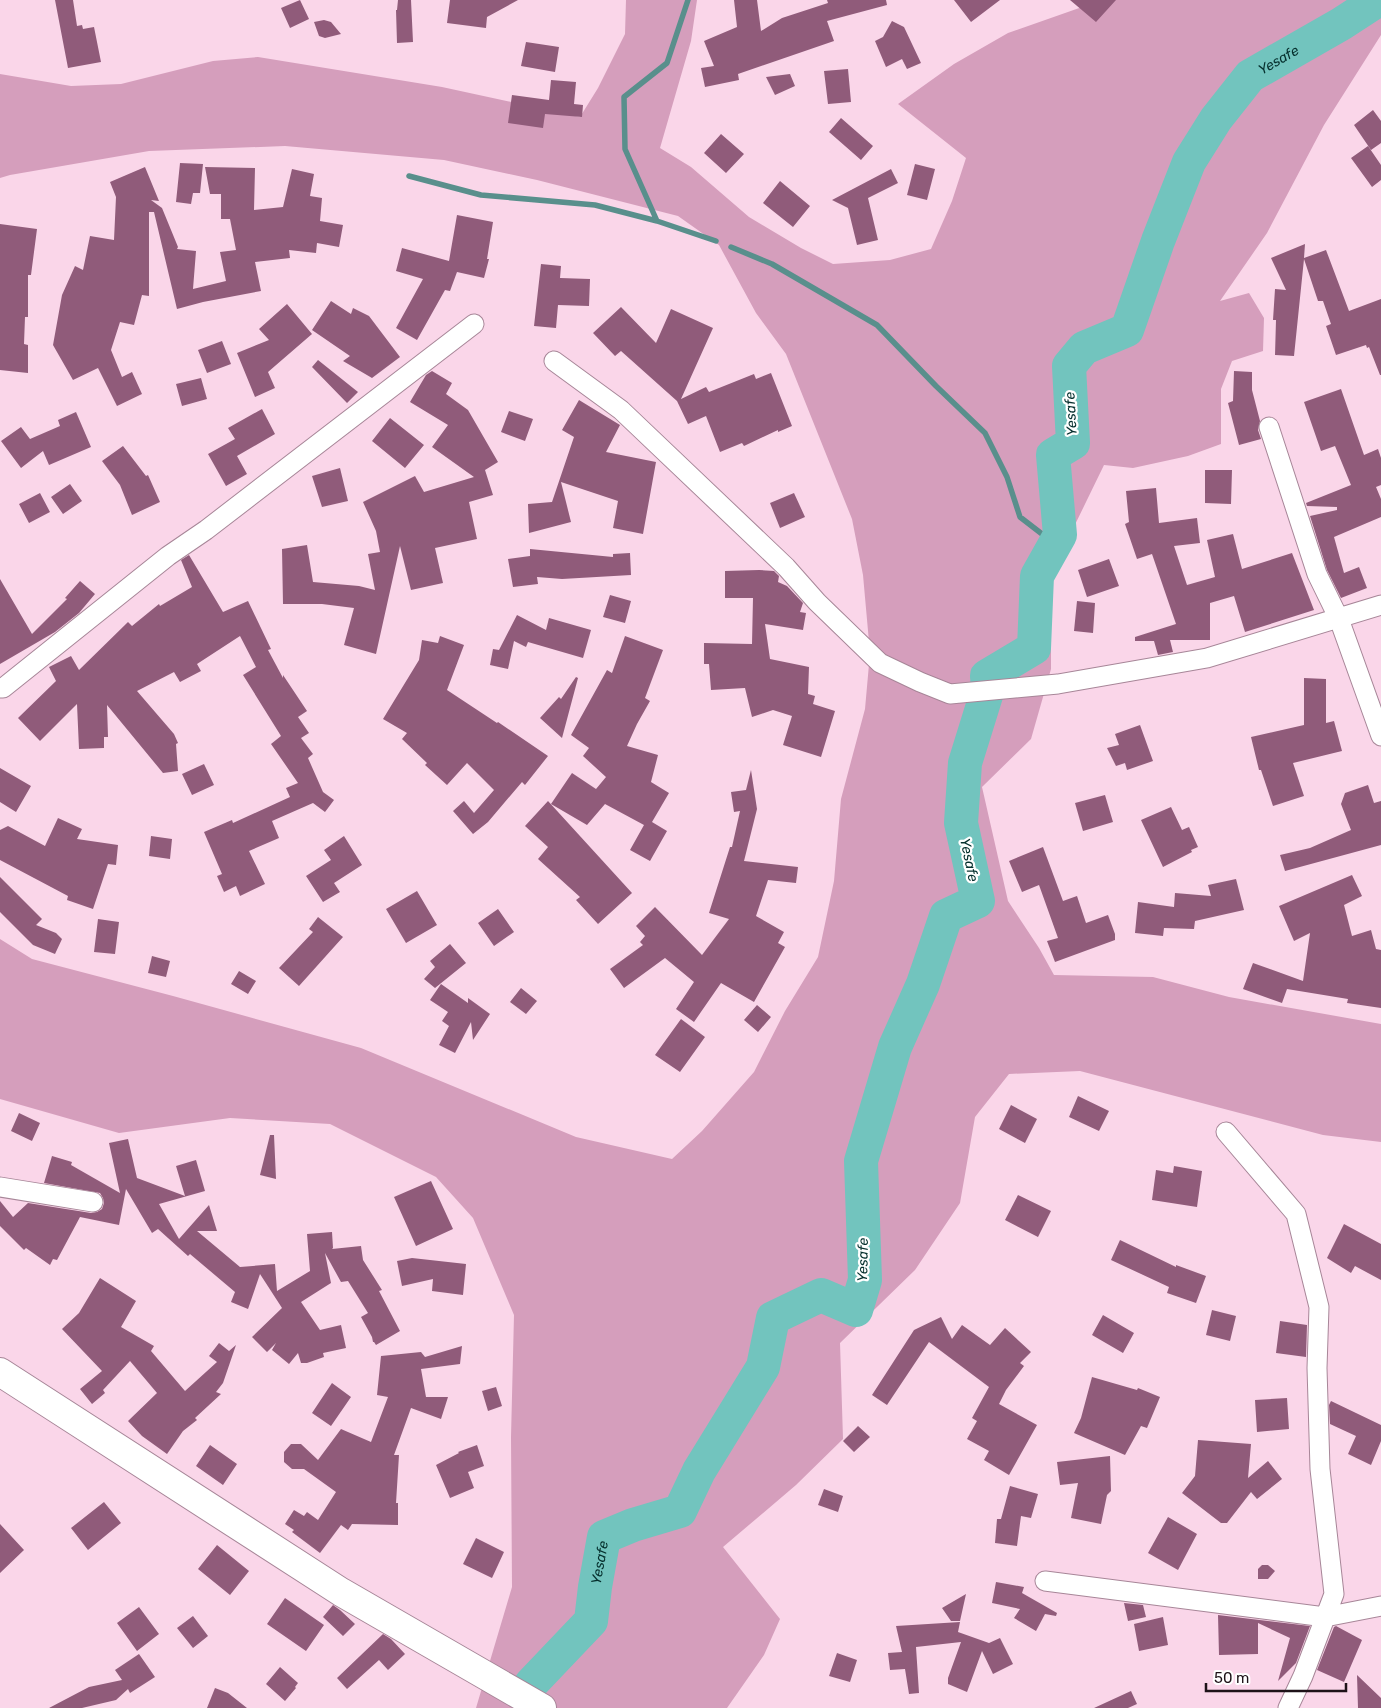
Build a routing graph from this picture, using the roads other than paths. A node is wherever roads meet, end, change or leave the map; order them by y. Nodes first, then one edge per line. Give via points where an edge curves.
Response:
1 (474, 324) dead end
2 (554, 361) dead end
3 (1269, 427) dead end
4 (1381, 605) edge
5 (1339, 619) junction
6 (0, 688) edge
7 (1381, 736) edge
8 (1226, 1132) dead end
9 (0, 1187) edge
10 (93, 1202) dead end
11 (0, 1372) edge
12 (1045, 1580) dead end
13 (1381, 1606) edge
14 (1325, 1617) junction
15 (542, 1708) edge
16 (1288, 1708) edge

1 - 6 street
2 - 5 street via 621,410 786,567 880,663 950,694 1058,684 1207,658
3 - 5 street via 1317,574
4 - 5 street
5 - 7 street
8 - 14 street via 1296,1214 1319,1307 1320,1469 1334,1594
9 - 10 street
11 - 15 street via 341,1592
12 - 14 street
13 - 14 street
14 - 16 street

